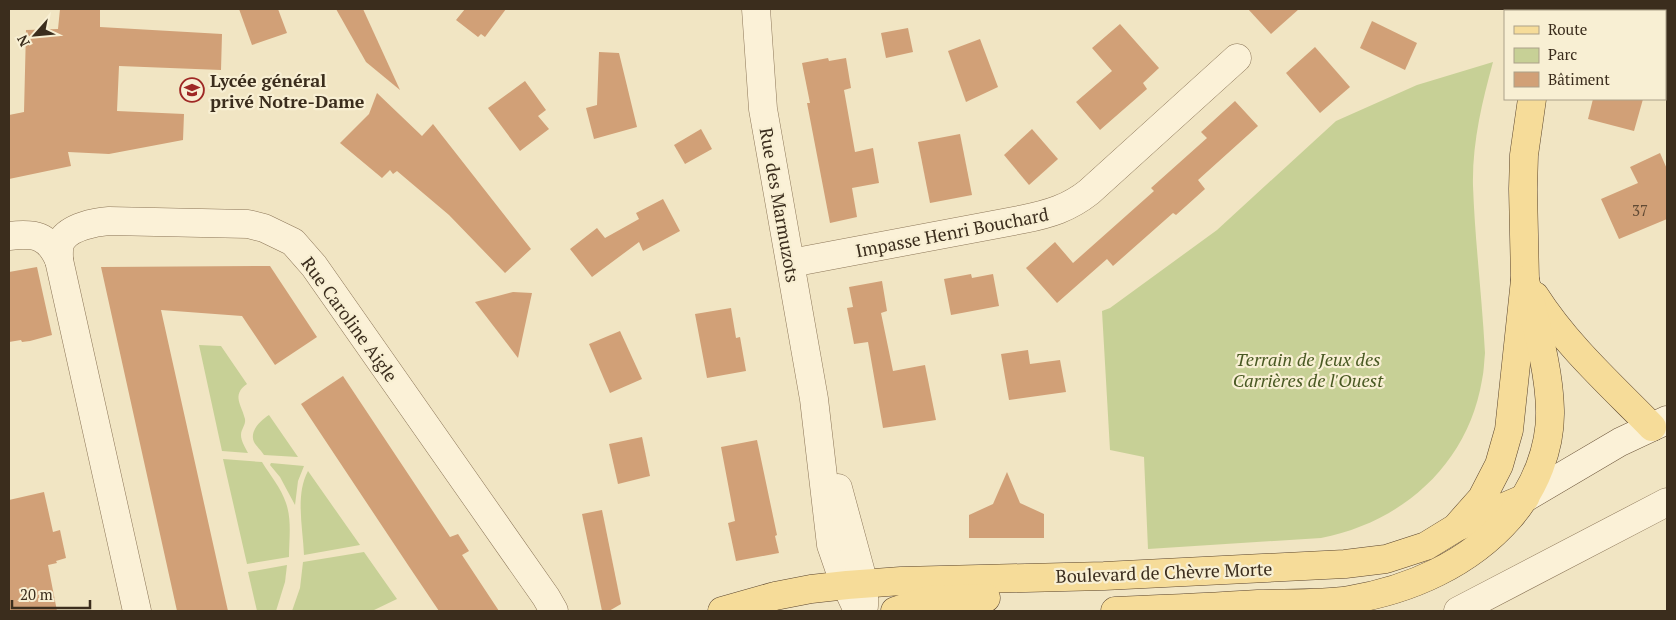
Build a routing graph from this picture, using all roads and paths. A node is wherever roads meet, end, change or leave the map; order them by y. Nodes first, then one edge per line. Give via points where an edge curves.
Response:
1 (756, 9) edge
2 (1237, 58) dead end
3 (1532, 100) edge
4 (9, 236) edge
5 (60, 260) junction
6 (791, 262) junction
7 (1525, 280) junction
8 (1660, 423) edge
9 (1525, 498) junction
10 (1667, 502) edge
11 (1457, 527) junction
12 (1104, 576) junction
13 (856, 597) edge
14 (137, 611) edge
15 (554, 611) edge
16 (722, 611) edge
17 (795, 611) edge
18 (894, 611) edge
19 (1115, 611) edge
20 (1458, 611) edge

1 - 6 street, Rue des Marmuzots via 763,109
2 - 6 street, Impasse Henri Bouchard via 1089,192 1058,211
3 - 7 main road via 1523,189
4 - 5 street, Rue Caroline Aigle via 32,236 47,241
5 - 14 street, Rue Caroline Aigle
5 - 15 street, Rue Caroline Aigle via 60,244 66,236 87,226 109,221 248,224 293,242 314,266
6 - 13 street, Rue des Marmuzots via 814,400
7 - 8 main road via 1551,321 1576,350
7 - 9 main road, Boulevard de Chèvre Morte via 1546,368 1550,411 1546,447
7 - 11 main road via 1509,430 1499,465 1482,498
8 - 9 street via 1620,442
9 - 11 main road
9 - 19 main road, Boulevard de Chèvre Morte via 1497,532 1453,564 1430,577 1392,590 1348,600
10 - 20 street
11 - 12 main road, Boulevard de Chèvre Morte via 1426,546 1378,560
12 - 13 main road, Boulevard de Chèvre Morte via 901,581
12 - 18 main road via 1056,594 928,600
13 - 16 main road, Boulevard de Chèvre Morte via 811,588
13 - 17 main road, Boulevard de Chèvre Morte

